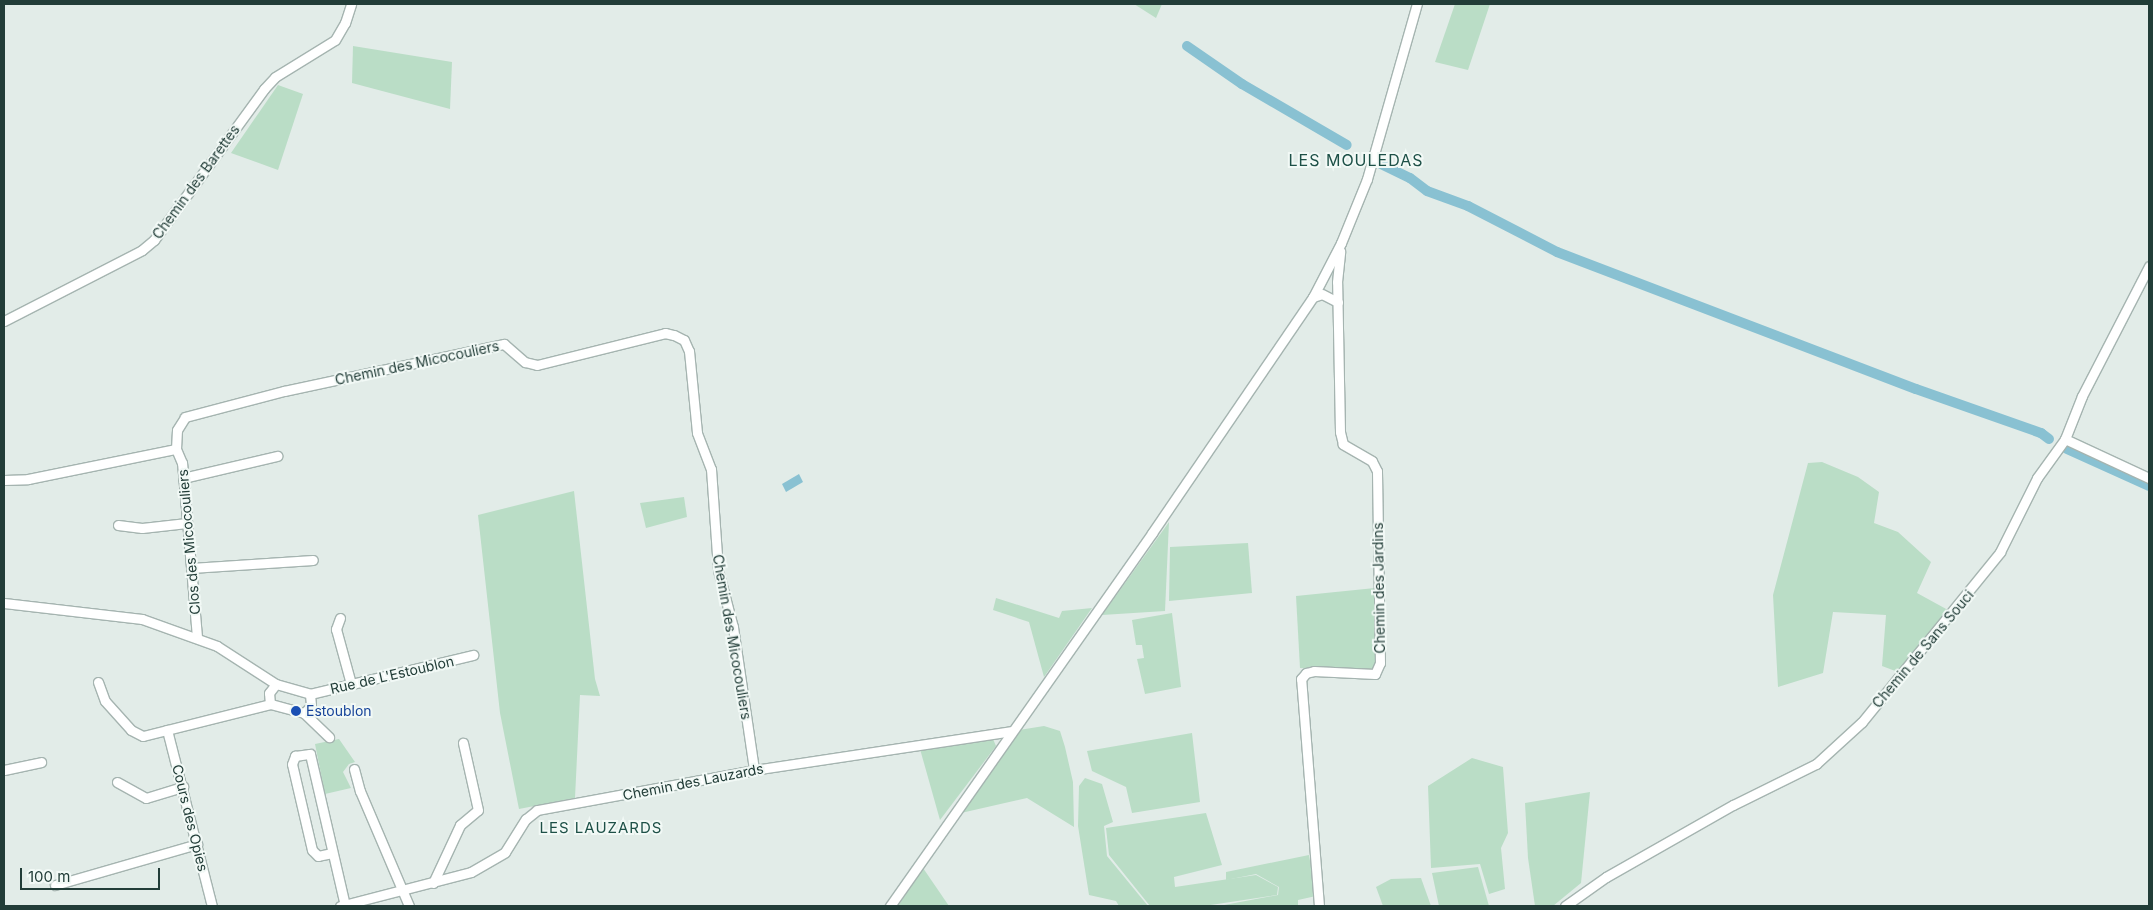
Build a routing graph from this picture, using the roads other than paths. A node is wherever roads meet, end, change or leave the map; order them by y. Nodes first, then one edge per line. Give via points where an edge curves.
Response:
1 (351, 4) edge
2 (1416, 4) edge
3 (1341, 243) junction
4 (2149, 266) edge
5 (1313, 297) junction
6 (1338, 302) junction
7 (4, 321) edge
8 (2065, 439) junction
9 (176, 449) junction
10 (277, 456) dead end
11 (183, 478) junction
12 (2149, 478) edge
13 (4, 480) edge
14 (187, 523) junction
15 (118, 525) dead end
16 (313, 560) dead end
17 (191, 568) junction
18 (4, 603) edge
19 (340, 618) dead end
20 (197, 637) junction
21 (473, 655) dead end
22 (98, 682) dead end
23 (276, 684) junction
24 (351, 684) junction
25 (310, 694) junction
26 (270, 704) junction
27 (304, 713) junction
28 (167, 730) junction
29 (1011, 731) junction
30 (329, 737) dead end
31 (463, 742) dead end
32 (41, 762) dead end
33 (354, 769) dead end
34 (4, 770) edge
35 (754, 770) junction
36 (117, 782) dead end
37 (183, 787) junction
38 (197, 844) junction
39 (332, 853) junction
40 (433, 883) junction
41 (55, 885) dead end
42 (403, 890) junction
43 (212, 906) edge
44 (343, 906) edge
45 (409, 906) edge
46 (890, 906) edge
47 (1319, 906) edge
48 (1565, 906) edge

1 - 7 street, Chemin des Barettes via 335,40 275,77 264,89 154,240 142,250
2 - 3 street via 1367,178
3 - 5 street
3 - 6 street, Chemin des Jardins
4 - 8 street, Chemin de Sans Souci via 2082,396
5 - 6 street via 1322,294
5 - 29 street via 1152,534
6 - 47 street, Chemin des Jardins via 1341,440 1372,461 1377,471 1380,663 1375,674 1314,672 1306,673 1301,679
8 - 12 street
8 - 48 street, Chemin de Sans Souci via 2037,478 2000,552 1969,595 1837,747 1794,777 1733,805 1606,877
9 - 11 street, Clos des Micocouliers
9 - 13 street via 38,477
9 - 35 street, Chemin des Micocouliers via 179,423 192,412 504,344 525,362 537,364 666,333 684,340 692,367 697,433 710,469 718,570 733,627
10 - 11 street
11 - 14 street, Clos des Micocouliers
14 - 15 street via 142,528
14 - 17 street, Clos des Micocouliers
16 - 17 street
17 - 20 street, Clos des Micocouliers
18 - 20 street via 142,619
19 - 24 street via 336,629
20 - 23 street via 249,664
21 - 24 street, Rue de L'Estoublon
22 - 28 street via 105,701 131,730 143,736
23 - 25 street
23 - 26 street via 269,693
24 - 25 street, Rue de L'Estoublon
25 - 27 street via 311,706
26 - 27 street
26 - 28 street
27 - 30 street
28 - 37 street, Cours des Opies
29 - 35 street, Chemin des Lauzards
29 - 46 street
31 - 40 street via 478,810 460,825
32 - 34 street
33 - 42 street via 360,792
35 - 40 street, Chemin des Lauzards via 537,810 526,819 506,852 470,872
36 - 37 street via 146,798
37 - 38 street, Cours des Opies
38 - 41 street
38 - 43 street, Cours des Opies
39 - 39 street via 310,754 296,756 292,764 312,850 318,856
39 - 44 street
40 - 42 street, Chemin des Lauzards
42 - 44 street, Chemin des Lauzards
42 - 45 street

